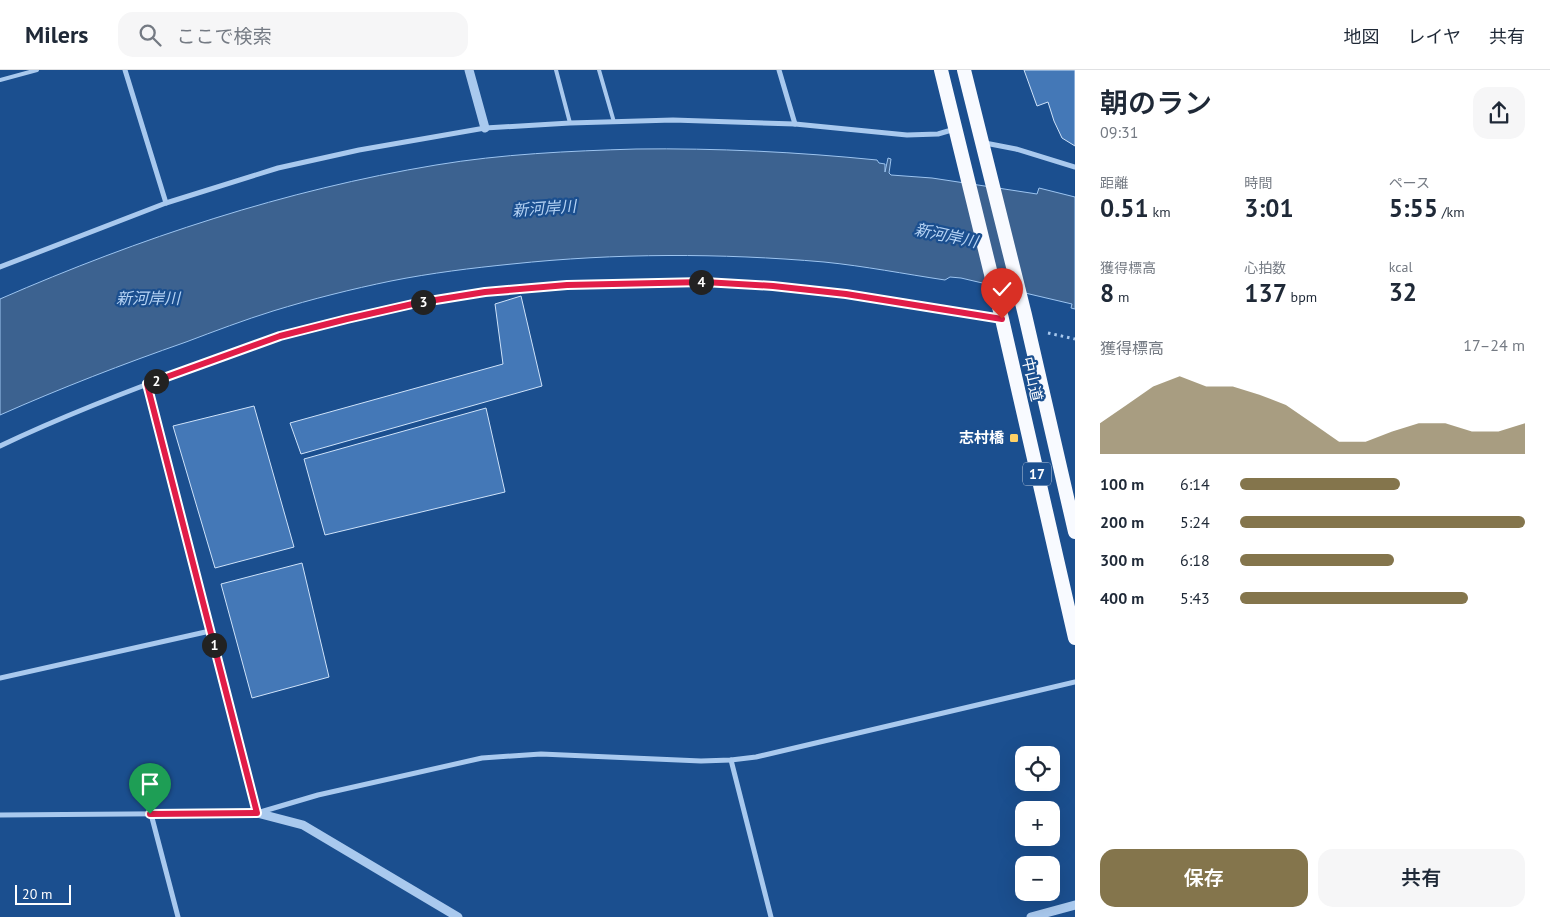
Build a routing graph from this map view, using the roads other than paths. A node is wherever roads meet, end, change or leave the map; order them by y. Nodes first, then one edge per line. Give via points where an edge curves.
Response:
1 (37, 70) edge
2 (125, 70) edge
3 (468, 70) edge
4 (556, 70) edge
5 (599, 70) edge
6 (779, 70) edge
7 (942, 70) edge
8 (964, 70) edge
9 (0, 80) edge
10 (614, 122) junction
11 (570, 123) junction
12 (795, 124) junction
13 (485, 128) junction
14 (956, 129) junction
15 (982, 143) junction
16 (1075, 167) edge
17 (166, 203) junction
18 (0, 267) edge
19 (931, 308) joint
20 (1000, 314) junction
21 (147, 384) junction
22 (0, 446) edge
23 (1075, 532) edge
24 (210, 631) junction
25 (1075, 638) edge
26 (0, 678) edge
27 (1075, 682) edge
28 (731, 760) junction
29 (257, 813) junction
30 (150, 814) junction
31 (0, 815) edge
32 (1075, 905) edge
33 (178, 917) edge
34 (458, 917) edge
35 (771, 917) edge
36 (1031, 917) edge

1 - 9 lane
2 - 17 street
3 - 13 street
4 - 11 lane
5 - 10 lane
6 - 12 street
7 - 14 highway, 中山道 / 17
8 - 15 highway, 中山道 / 17
10 - 11 street
10 - 12 street
11 - 13 street
12 - 14 street via 907,136
13 - 17 street via 278,168
14 - 20 highway, 中山道 / 17
15 - 16 street
15 - 23 highway, 中山道 / 17
17 - 18 street
19 - 20 lane
19 - 21 street via 846,294 704,282 567,285 485,292 417,303 280,336
20 - 25 highway, 中山道 / 17
21 - 22 street
21 - 24 street
24 - 26 street
24 - 29 street
27 - 28 street via 756,757
28 - 29 street via 541,754 482,758 318,795
28 - 35 street
29 - 30 street
29 - 34 street via 303,825
30 - 31 street
30 - 33 street
32 - 36 street

